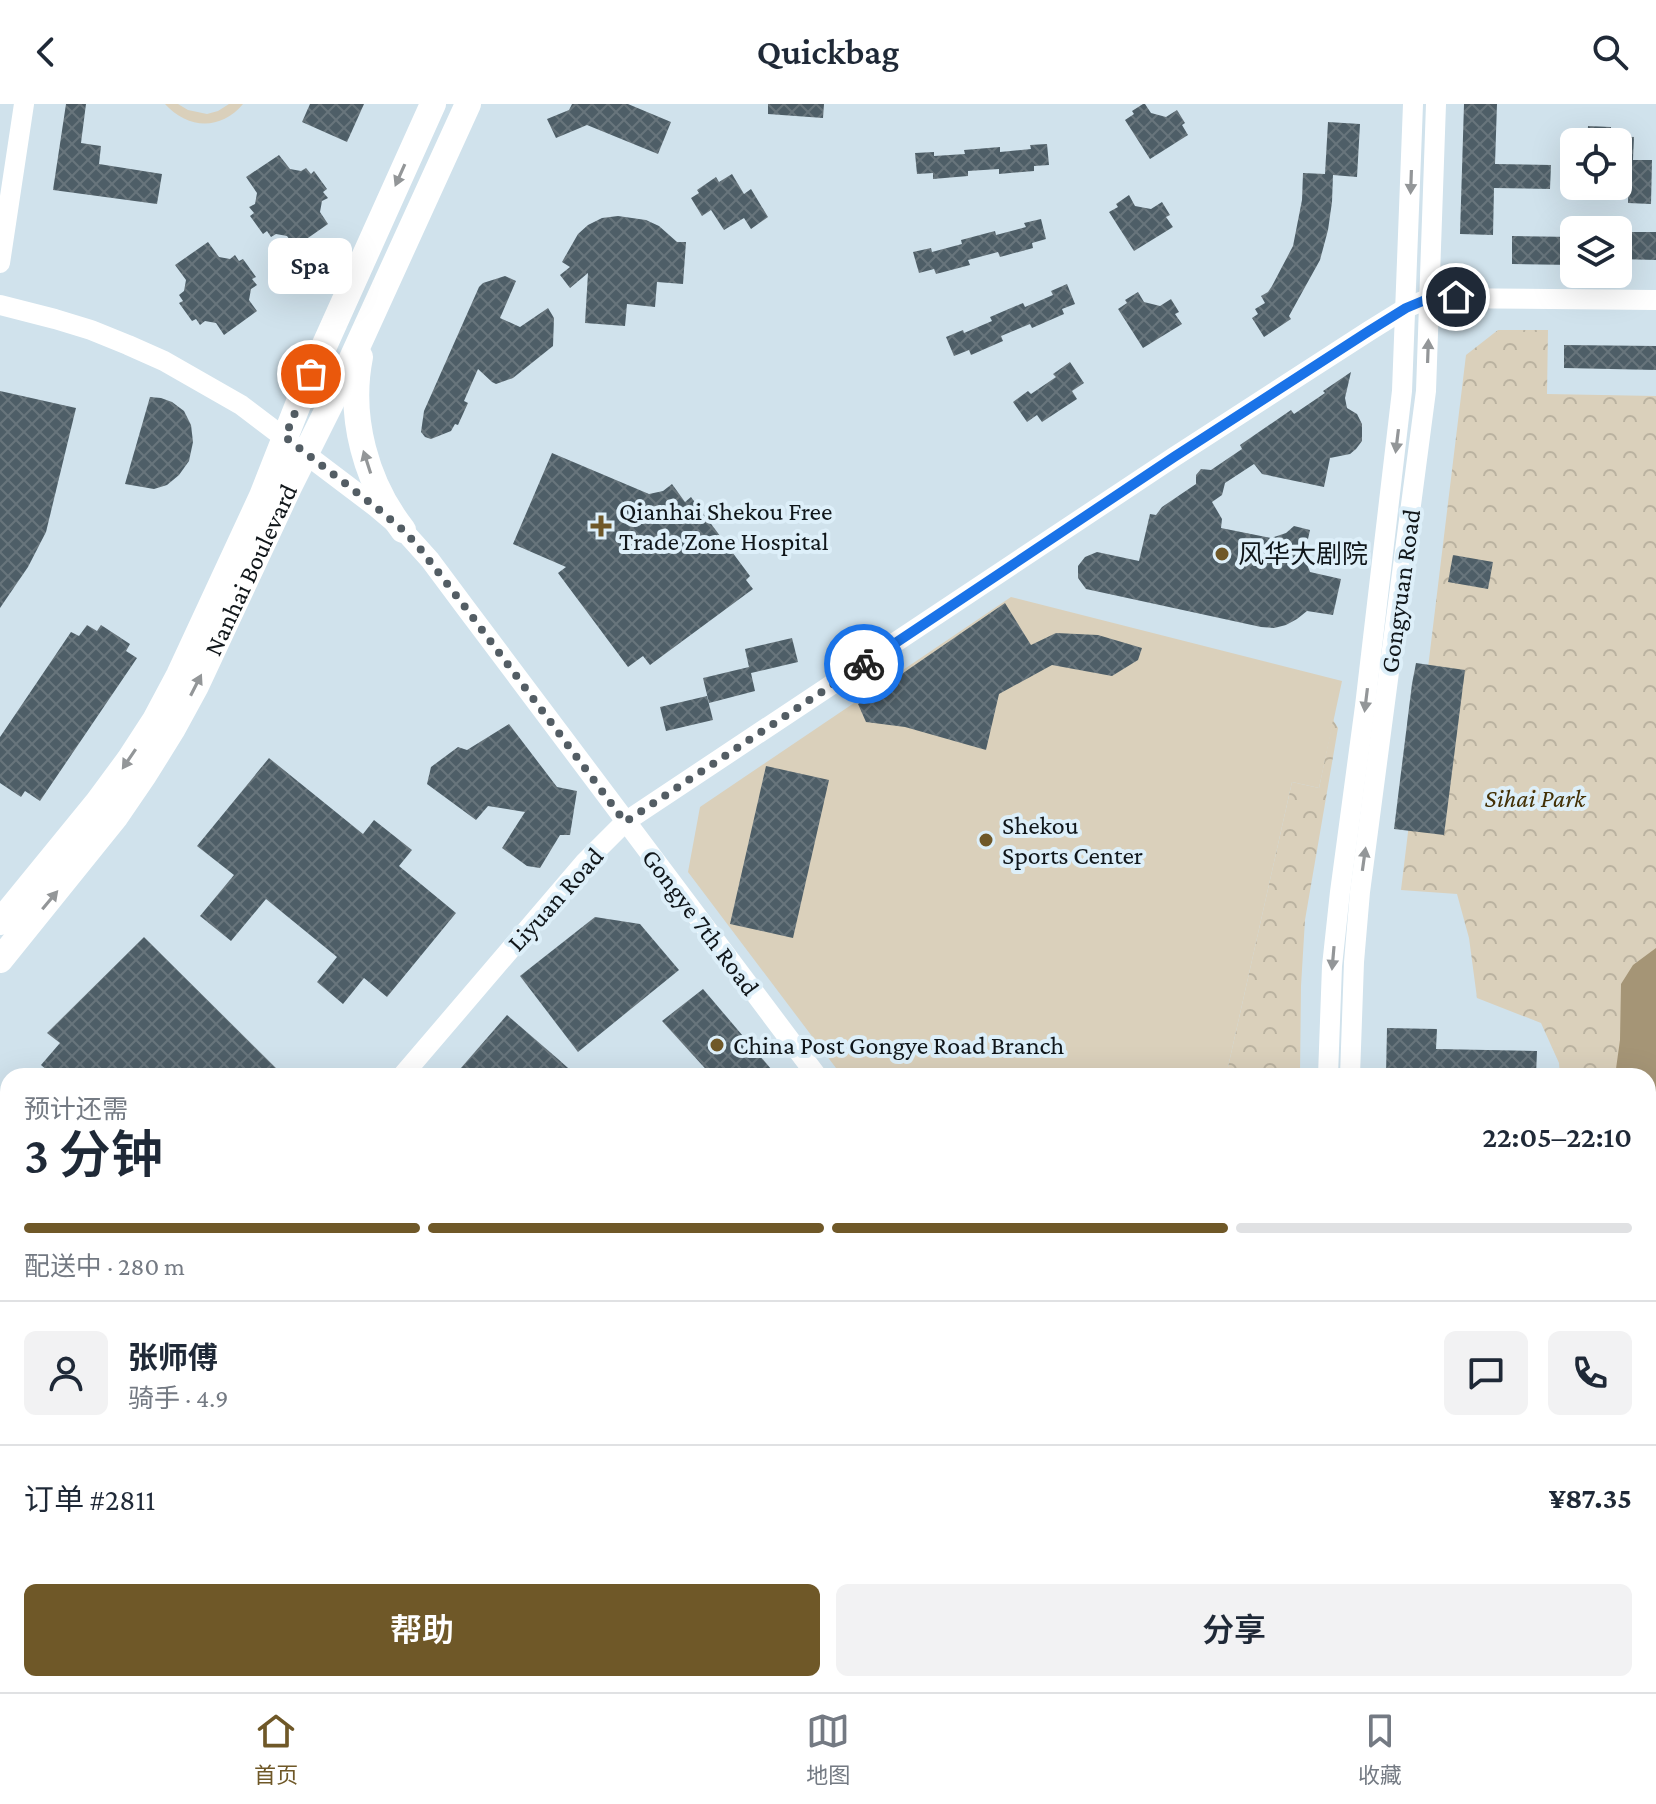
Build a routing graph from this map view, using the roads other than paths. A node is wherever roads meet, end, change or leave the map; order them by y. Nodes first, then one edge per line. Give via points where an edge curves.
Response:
1 (24, 104) edge
2 (433, 104) edge
3 (468, 104) edge
4 (1413, 104) edge
5 (1436, 104) edge
6 (0, 263) edge
7 (1430, 298) junction
8 (1656, 300) edge
9 (0, 305) edge
10 (1406, 308) junction
11 (366, 327) junction
12 (285, 437) junction
13 (306, 454) junction
14 (403, 530) junction
15 (625, 822) junction
16 (0, 922) edge
17 (0, 960) edge
18 (409, 1068) edge
19 (811, 1068) edge
20 (1328, 1068) edge
21 (1350, 1068) edge

1 - 6 street
2 -> 12 main road, Nanhai Boulevard
3 - 11 main road, Nanhai Boulevard
4 -> 10 street, Gongyuan Road
5 - 7 street, Gongyuan Road
7 - 8 street, Liyuan Road
7 - 10 street, Liyuan Road
21 -> 7 street, Gongyuan Road via 1360,892 1421,435
9 - 12 street, Gongye 7th Road via 91,330 164,361
10 - 15 street, Liyuan Road
10 -> 20 street, Gongyuan Road via 1398,432 1332,966
11 - 13 main road, Nanhai Boulevard
14 -> 11 main road via 384,502 362,444 358,369
12 - 13 street, Gongye 7th Road
12 -> 16 main road, Nanhai Boulevard via 155,720 98,802
13 - 14 street, Gongye 7th Road
17 -> 13 main road, Nanhai Boulevard via 116,816 172,730
14 - 15 street, Gongye 7th Road
15 - 18 street, Liyuan Road
15 - 19 street, Gongye 7th Road

